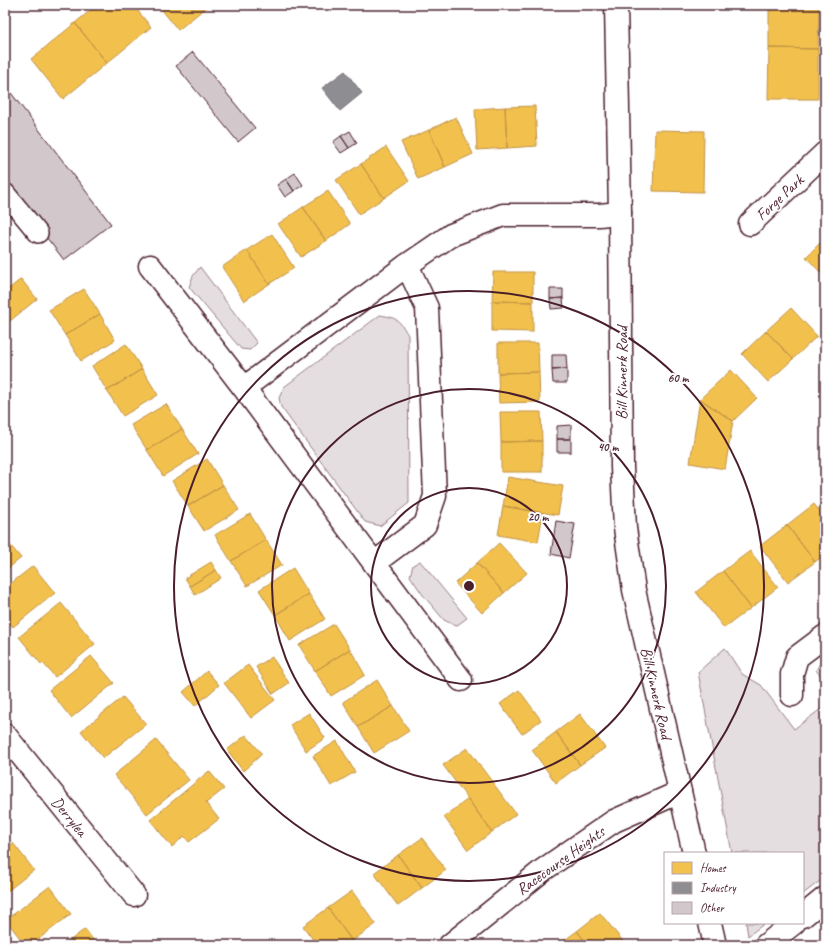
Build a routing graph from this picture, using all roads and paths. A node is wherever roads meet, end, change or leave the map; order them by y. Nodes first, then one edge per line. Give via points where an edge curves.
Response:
1 (616, 5) edge
2 (825, 153) edge
3 (5, 193) edge
4 (620, 213) junction
5 (750, 224) dead end
6 (38, 233) dead end
7 (407, 265) junction
8 (150, 266) dead end
9 (244, 388) junction
10 (374, 563) junction
11 (825, 636) edge
12 (461, 680) dead end
13 (792, 695) dead end
14 (5, 736) edge
15 (680, 792) junction
16 (694, 852) edge
17 (134, 895) dead end
18 (825, 898) edge
19 (804, 915) edge
20 (710, 924) edge
21 (793, 924) edge
22 (450, 945) edge
23 (715, 945) edge
24 (766, 945) edge

1 - 4 street, Bill Kinnerk Road
2 - 5 street, Forge Park
3 - 6 lane
4 - 7 street via 503,215 451,235
4 - 15 street, Bill Kinnerk Road via 622,468 625,528 634,590
7 - 9 street
7 - 10 street via 427,308 435,496 425,525
8 - 9 street
9 - 10 street
10 - 12 street
11 - 13 street via 797,658 792,674
14 - 17 street, Derrylea
15 - 16 street, Bill Kinnerk Road
15 - 22 street, Racecourse Heights via 614,821 543,870
18 - 19 street
20 - 23 street
21 - 24 street

